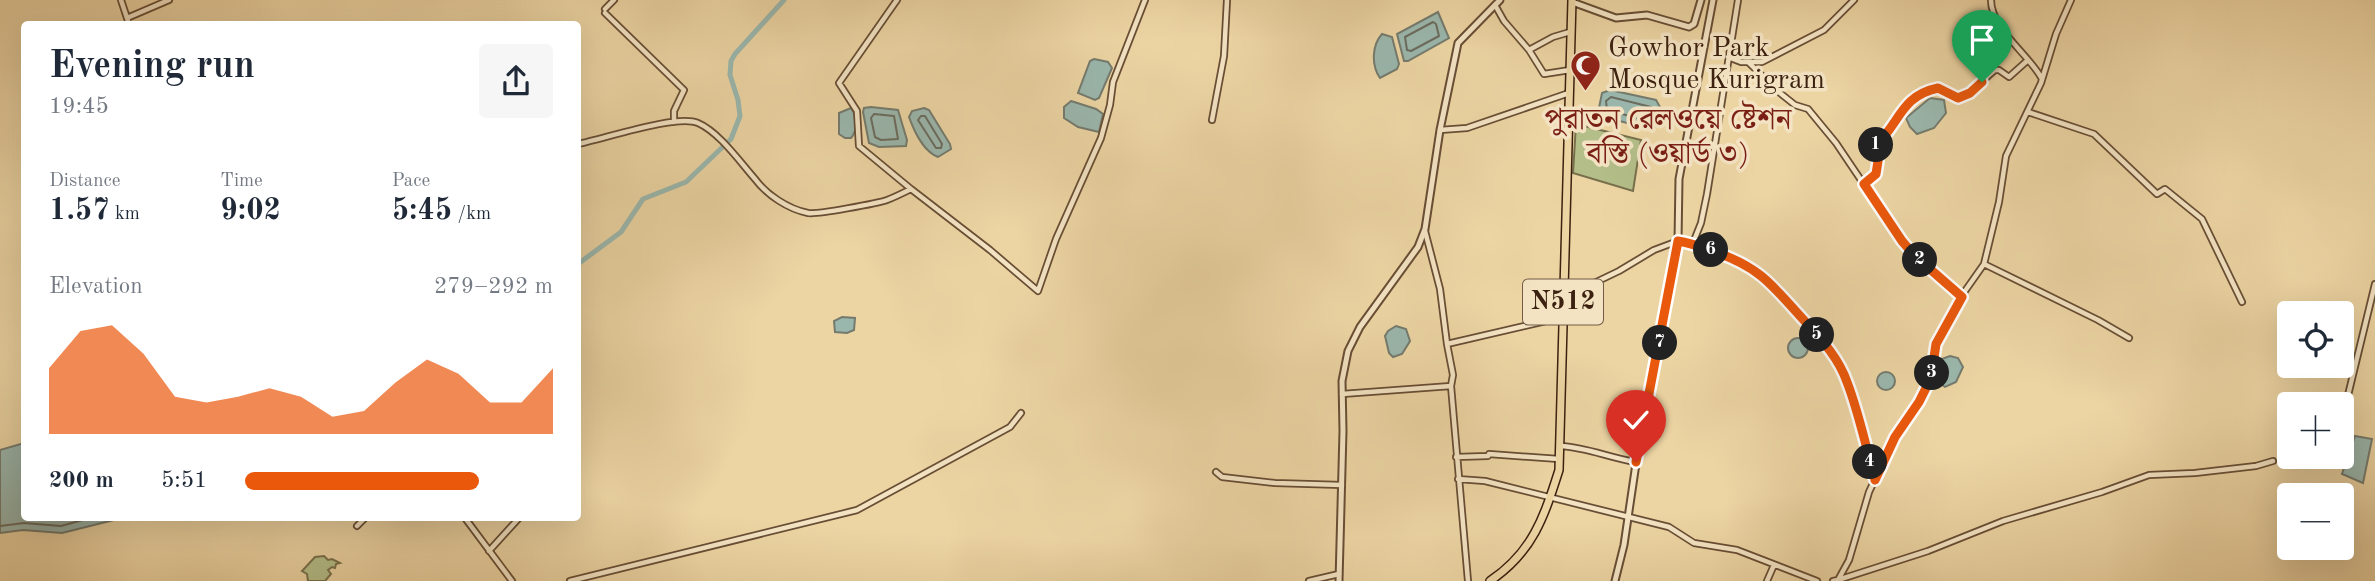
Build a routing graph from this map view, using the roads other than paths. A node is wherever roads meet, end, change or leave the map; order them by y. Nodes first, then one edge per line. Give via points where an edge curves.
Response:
1 (121, 0) edge
2 (169, 0) edge
3 (614, 0) edge
4 (897, 0) edge
5 (1145, 0) edge
6 (1227, 0) edge
7 (1500, 0) edge
8 (1701, 0) edge
9 (1713, 0) edge
10 (1738, 0) edge
11 (1854, 0) edge
12 (1991, 0) edge
13 (2071, 0) edge
14 (1572, 1) edge
15 (1495, 5) junction
16 (127, 18) junction
17 (128, 21) edge
18 (1571, 32) junction
19 (1528, 50) junction
20 (1728, 57) junction
21 (2028, 60) junction
22 (1748, 62) junction
23 (1570, 70) junction
24 (2042, 80) junction
25 (1569, 93) junction
26 (2028, 112) junction
27 (1212, 120) dead end
28 (674, 122) junction
29 (1440, 130) junction
30 (581, 143) edge
31 (1864, 184) junction
32 (911, 189) junction
33 (1424, 229) junction
34 (1678, 241) junction
35 (1693, 243) junction
36 (1984, 264) junction
37 (2375, 284) edge
38 (1962, 297) junction
39 (1563, 298) junction
40 (2242, 302) dead end
41 (1563, 317) junction
42 (2129, 338) dead end
43 (1447, 344) junction
44 (1451, 386) junction
45 (2349, 392) edge
46 (1342, 394) junction
47 (1021, 414) dead end
48 (1559, 446) junction
49 (1456, 457) junction
50 (1559, 458) junction
51 (2273, 461) dead end
52 (1636, 462) junction
53 (1216, 472) dead end
54 (1458, 479) junction
55 (1875, 480) junction
56 (1342, 485) junction
57 (1550, 498) junction
58 (1628, 516) junction
59 (362, 521) edge
60 (467, 521) edge
61 (517, 521) edge
62 (357, 526) dead end
63 (489, 551) junction
64 (1774, 565) junction
65 (1339, 573) junction
66 (512, 581) edge
67 (570, 581) edge
68 (1309, 581) edge
69 (1339, 581) edge
70 (1468, 581) edge
71 (1490, 581) edge
72 (1615, 581) edge
73 (1768, 581) edge
74 (1817, 581) edge
75 (1836, 581) edge

1 - 16 street
2 - 16 street
3 - 28 street via 605,11 684,90
4 - 32 street via 839,83 857,111 859,146
5 - 32 street via 1113,82 1101,138 1038,292
6 - 27 street via 1224,56
7 - 15 street
8 - 14 street via 1689,27 1647,15 1616,18
9 - 34 street via 1679,179
10 - 20 street
11 - 22 street via 1824,30 1762,62
12 - 21 street via 1993,16
13 - 24 street
14 - 18 highway, N512
15 - 19 street
15 - 29 street via 1458,43
16 - 17 street
18 - 19 street
18 - 23 highway, N512
19 - 23 street via 1544,74
20 - 22 street
20 - 35 street via 1707,194
21 - 24 street
21 - 31 street via 2009,76 1995,70 1958,98 1938,88 1909,101 1875,146 1876,174
22 - 31 street via 1780,93 1808,109
23 - 25 highway, N512
24 - 26 street
25 - 29 street via 1467,128
25 - 39 highway, N512
26 - 36 street via 2006,156
26 - 40 street via 2094,134 2157,194 2165,189 2202,219
28 - 30 street
28 - 32 street via 696,123 720,140 765,191 810,214 885,201
29 - 33 street
31 - 38 street via 1914,255
33 - 43 street via 1440,289
33 - 46 street via 1408,262 1348,351
34 - 35 street
34 - 39 street
34 - 52 street
35 - 55 street via 1757,271 1834,356 1847,380
36 - 38 street
36 - 42 street
37 - 45 street
38 - 55 street via 1936,344 1931,378
39 - 41 highway, N512
41 - 43 street
41 - 48 highway, N512
43 - 44 street
44 - 46 street
44 - 49 street
46 - 56 street
47 - 67 street via 1010,427 857,510
48 - 50 highway, N512
48 - 52 street
49 - 50 street
49 - 54 street
50 - 57 highway, N512
51 - 75 street via 2149,475
52 - 58 street
53 - 56 street via 1222,477 1275,483
54 - 57 street via 1485,481
54 - 70 street
55 - 75 street via 1849,560
56 - 65 street
57 - 58 street
57 - 71 highway, N512 via 1542,522 1521,553
58 - 64 street via 1669,527 1695,543 1738,550
58 - 72 street
59 - 62 street
60 - 63 street
61 - 63 street
63 - 66 street
64 - 73 street
64 - 74 street
65 - 68 street
65 - 69 street

